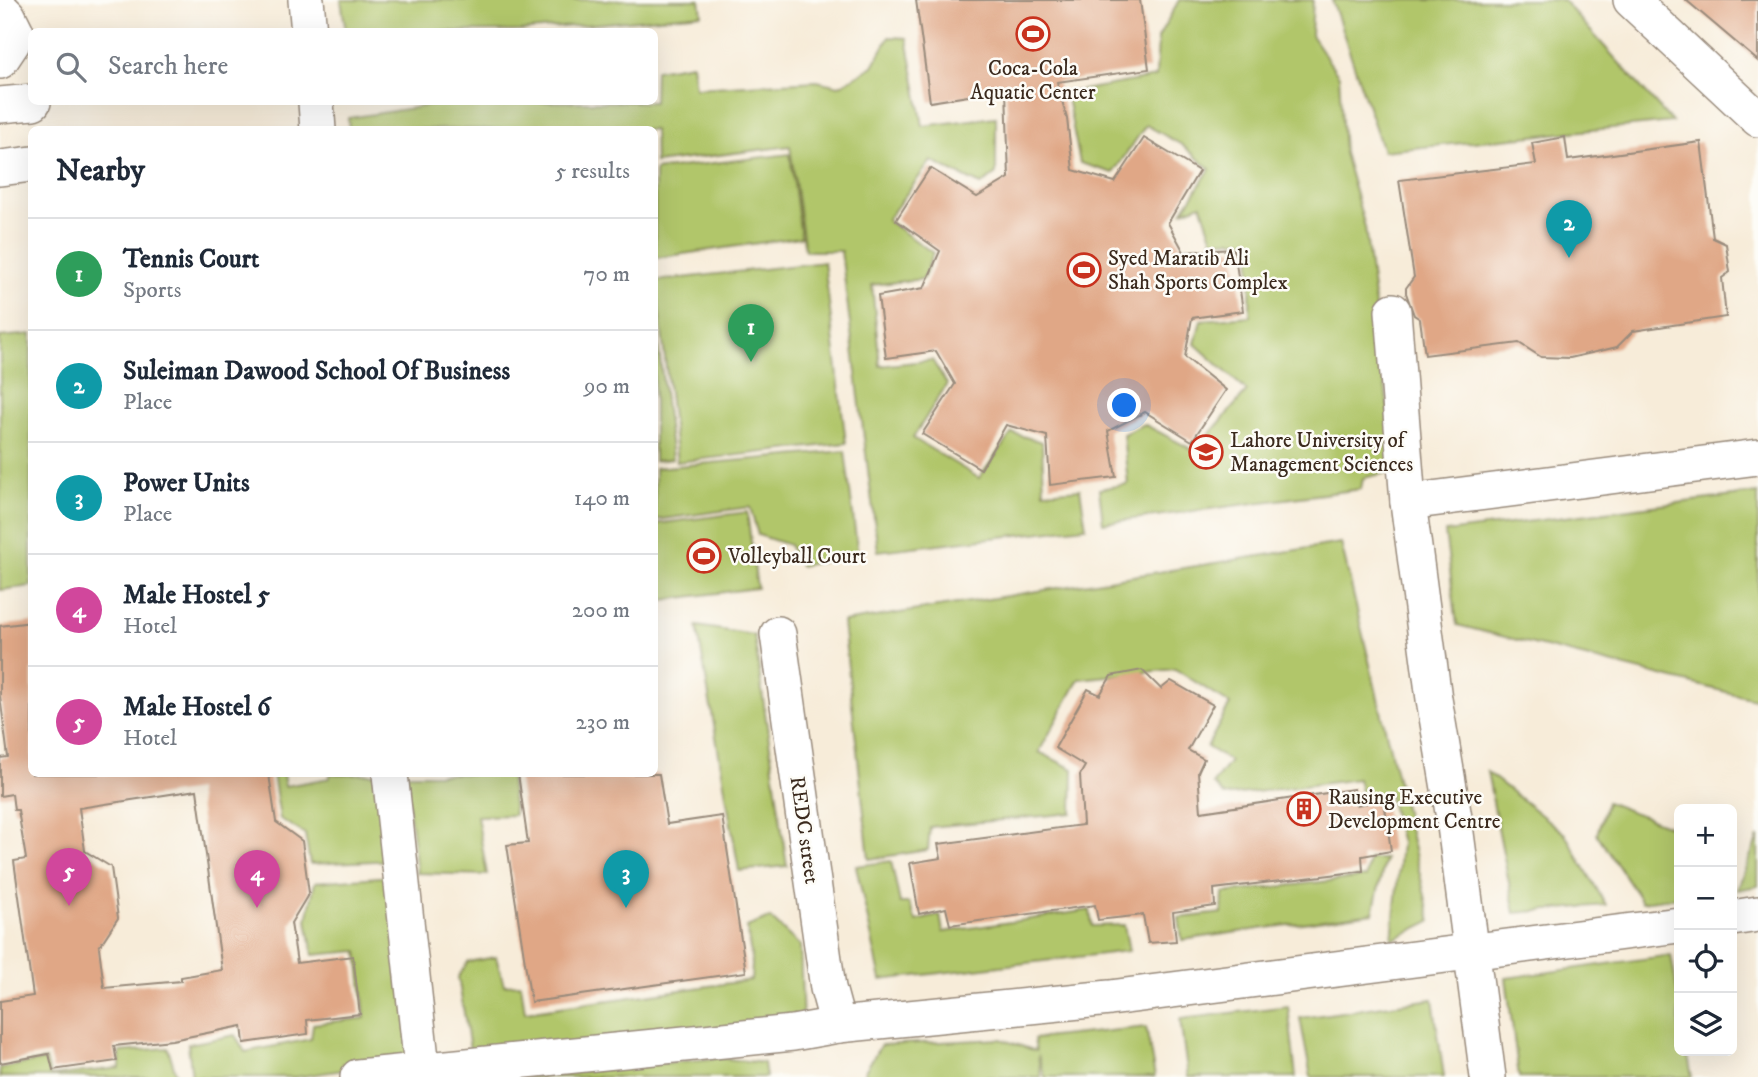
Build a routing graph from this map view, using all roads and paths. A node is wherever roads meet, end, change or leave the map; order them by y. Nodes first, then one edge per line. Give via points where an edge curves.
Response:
1 (1631, 0) edge
2 (0, 8) edge
3 (11, 58) edge
4 (28, 102) edge
5 (0, 105) edge
6 (316, 105) edge
7 (1758, 119) edge
8 (318, 126) edge
9 (28, 164) edge
10 (0, 168) edge
11 (1393, 311) dead end
12 (1758, 457) edge
13 (1408, 502) junction
14 (778, 634) dead end
15 (390, 777) edge
16 (1758, 914) edge
17 (1737, 917) edge
18 (1674, 926) edge
19 (1472, 951) junction
20 (838, 1025) junction
21 (423, 1073) edge
22 (358, 1077) edge
23 (1488, 1077) edge

1 - 7 street
2 - 3 street via 16,32
4 - 5 street
6 - 8 street
9 - 10 street
11 - 13 street
12 - 13 street
13 - 19 street
14 - 20 street, REDC street via 828,988
15 - 21 street
16 - 17 street
18 - 19 street
19 - 20 street via 1110,998
19 - 23 street
20 - 21 street
21 - 22 street

